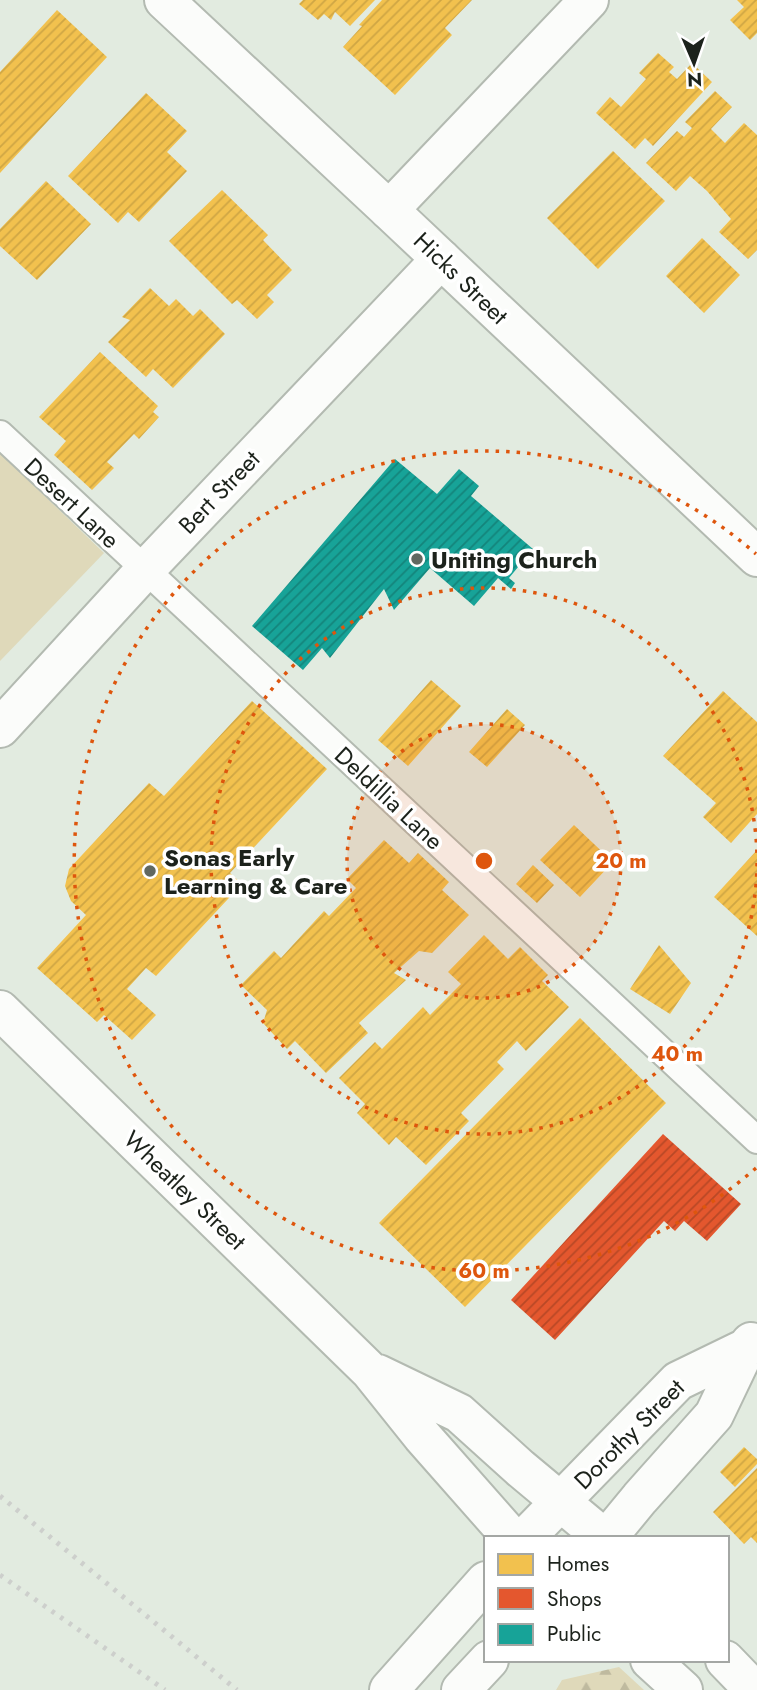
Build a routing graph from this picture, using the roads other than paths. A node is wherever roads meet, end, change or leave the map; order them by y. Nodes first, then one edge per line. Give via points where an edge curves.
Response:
1 (164, 0) edge
2 (589, 0) edge
3 (389, 209) junction
4 (441, 258) junction
5 (0, 435) edge
6 (757, 557) edge
7 (145, 570) junction
8 (0, 728) edge
9 (0, 1010) edge
10 (757, 1140) edge
11 (751, 1341) edge
12 (370, 1371) junction
13 (561, 1502) junction
14 (510, 1536) edge
15 (527, 1536) edge
16 (604, 1536) edge
17 (608, 1536) edge
18 (484, 1583) edge
19 (487, 1662) edge
20 (652, 1662) edge
21 (727, 1662) edge
22 (389, 1690) edge
23 (461, 1690) edge
24 (683, 1690) edge
25 (754, 1690) edge

1 - 3 street, Hicks Street
2 - 3 street
3 - 4 street, Hicks Street
4 - 6 street, Hicks Street
4 - 7 street, Bert Street
5 - 7 lane, Desert Lane
7 - 8 street, Bert Street
7 - 10 lane, Deldillia Lane
9 - 12 street, Wheatley Street
11 - 13 street, Dorothy Street via 678,1381
11 - 17 street, Dorothy Street via 714,1415
12 - 13 street, Wheatley Street via 459,1413
12 - 14 street, Wheatley Street
13 - 15 street, Dorothy Street
13 - 16 street, Wheatley Street
18 - 22 street
19 - 23 street
20 - 24 street
21 - 25 street

